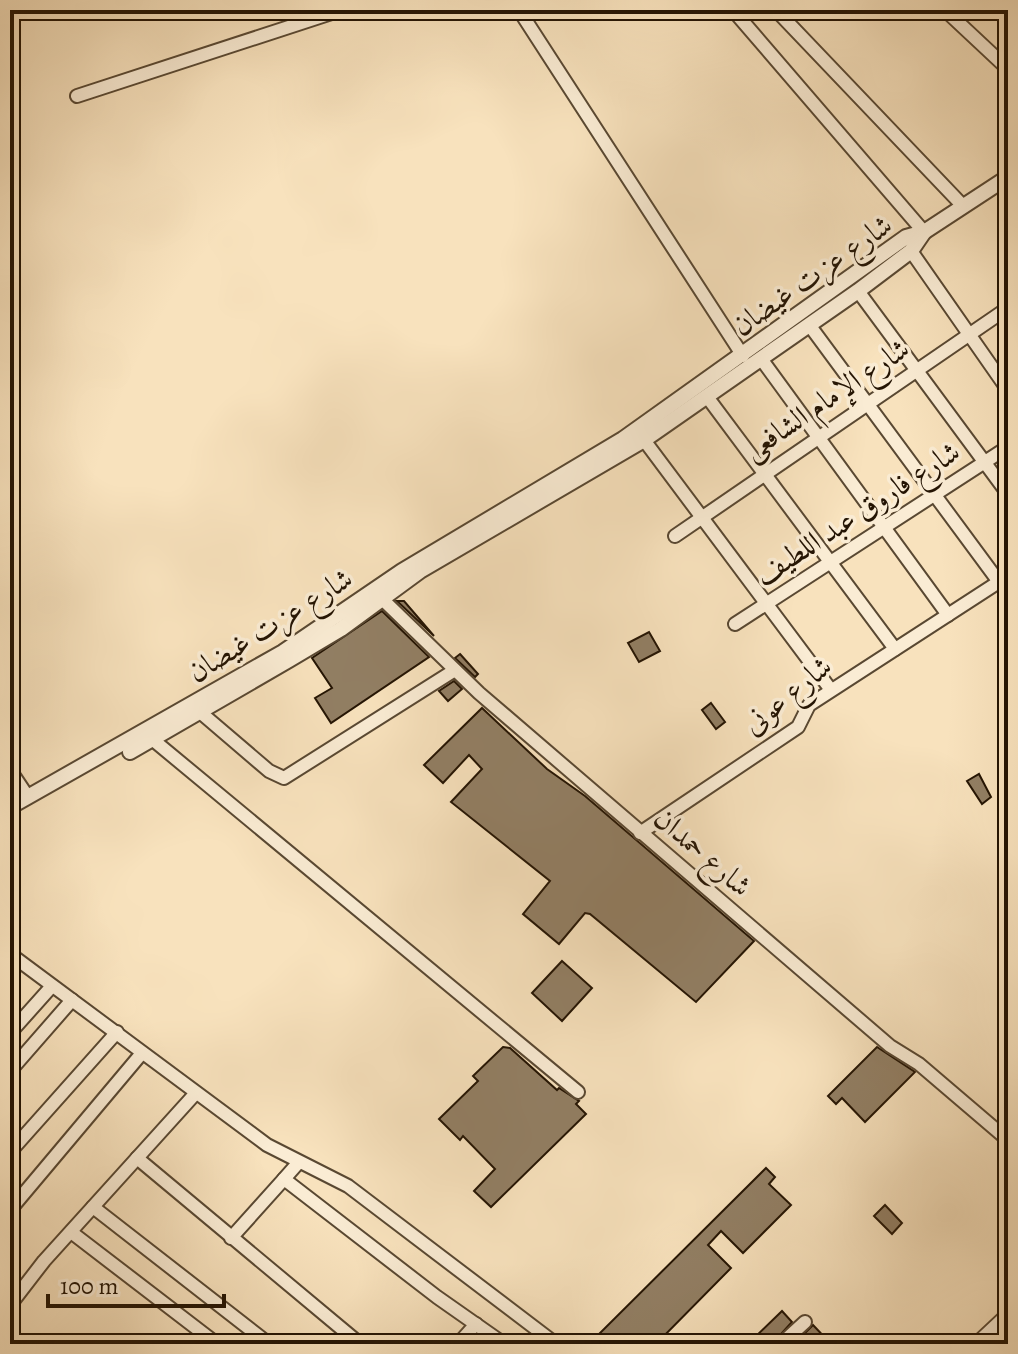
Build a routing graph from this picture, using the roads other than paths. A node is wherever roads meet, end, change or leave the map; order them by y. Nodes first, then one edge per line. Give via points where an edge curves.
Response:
1 (341, 10) edge
2 (519, 10) edge
3 (733, 10) edge
4 (776, 10) edge
5 (945, 10) edge
6 (1007, 68) edge
7 (77, 96) dead end
8 (1008, 177) edge
9 (963, 206) junction
10 (924, 232) junction
11 (911, 251) junction
12 (858, 291) junction
13 (1008, 308) edge
14 (810, 326) junction
15 (969, 333) junction
16 (743, 356) junction
17 (762, 360) junction
18 (917, 368) junction
19 (1008, 390) edge
20 (708, 398) junction
21 (867, 402) junction
22 (817, 435) junction
23 (644, 440) junction
24 (1008, 447) edge
25 (985, 461) junction
26 (764, 473) junction
27 (935, 494) junction
28 (1008, 494) edge
29 (702, 517) junction
30 (885, 527) junction
31 (675, 536) dead end
32 (831, 562) junction
33 (1003, 579) edge
34 (378, 595) junction
35 (767, 603) junction
36 (948, 615) junction
37 (735, 624) dead end
38 (895, 649) junction
39 (455, 670) junction
40 (831, 690) junction
41 (200, 712) junction
42 (149, 736) junction
43 (10, 770) edge
44 (28, 797) junction
45 (10, 807) edge
46 (10, 817) edge
47 (640, 833) junction
48 (10, 954) edge
49 (52, 986) junction
50 (72, 1000) junction
51 (117, 1032) junction
52 (10, 1033) edge
53 (142, 1053) junction
54 (10, 1071) edge
55 (578, 1092) dead end
56 (195, 1094) junction
57 (1008, 1140) edge
58 (10, 1152) edge
59 (137, 1158) junction
60 (299, 1162) junction
61 (284, 1179) junction
62 (93, 1207) junction
63 (10, 1210) edge
64 (71, 1232) junction
65 (231, 1238) junction
66 (10, 1305) edge
67 (1008, 1315) edge
68 (805, 1322) dead end
69 (476, 1324) junction
70 (217, 1344) edge
71 (269, 1344) edge
72 (360, 1344) edge
73 (458, 1344) edge
74 (504, 1344) edge
75 (556, 1344) edge
76 (781, 1344) edge
77 (976, 1344) edge

1 - 7 street
2 - 16 street
3 - 10 street
4 - 9 street
5 - 6 street
8 - 9 street
9 - 10 street
10 - 11 street, شارع عزت غيضان
10 - 16 street, شارع عزت غيضان via 906,237
11 - 12 street, شارع عزت غيضان
11 - 15 street
12 - 14 street, شارع عزت غيضان
12 - 18 street
13 - 15 street, شارع الإمام الشافعى
14 - 17 street, شارع عزت غيضان
14 - 21 street
15 - 18 street, شارع الإمام الشافعى
15 - 19 street
16 - 34 street, شارع عزت غيضان
17 - 20 street, شارع عزت غيضان
17 - 22 street
18 - 21 street, شارع الإمام الشافعى
18 - 25 street
20 - 23 street, شارع عزت غيضان
20 - 26 street
21 - 22 street, شارع الإمام الشافعى
21 - 27 street
22 - 26 street, شارع الإمام الشافعى
22 - 30 street
23 - 29 street
23 - 34 street, شارع عزت غيضان
24 - 25 street, شارع فاروق عبد اللطيف
25 - 27 street, شارع فاروق عبد اللطيف
25 - 28 street
26 - 29 street, شارع الإمام الشافعى
26 - 32 street
27 - 30 street, شارع فاروق عبد اللطيف
27 - 33 street
29 - 31 street, شارع الإمام الشافعى
29 - 35 street
30 - 32 street, شارع فاروق عبد اللطيف
30 - 36 street
32 - 35 street, شارع فاروق عبد اللطيف
32 - 38 street
33 - 36 street, شارع عونى
34 - 39 street, شارع حمدان
34 - 41 street, شارع عزت غيضان via 341,629
34 - 42 street, شارع عزت غيضان
35 - 37 street, شارع فاروق عبد اللطيف
35 - 40 street
36 - 38 street, شارع عونى
38 - 40 street, شارع عونى
39 - 41 street via 284,778
39 - 47 street, شارع حمدان
40 - 47 street, شارع عونى via 809,705 795,730
41 - 42 street, شارع عزت غيضان
42 - 44 street, شارع عزت غيضان
42 - 46 street, شارع عزت غيضان
42 - 55 street
43 - 44 street
44 - 45 street, شارع عزت غيضان
47 - 57 street, شارع حمدان
48 - 49 street
49 - 50 street
49 - 52 street
50 - 51 street
50 - 54 street
51 - 53 street
51 - 58 street
53 - 56 street
53 - 63 street
56 - 59 street
56 - 60 street
59 - 62 street
59 - 65 street
60 - 61 street
60 - 75 street via 348,1186
61 - 65 street
61 - 69 street
62 - 64 street
62 - 71 street
64 - 66 street
64 - 70 street
65 - 72 street
67 - 77 street
68 - 76 street
69 - 73 street
69 - 74 street

